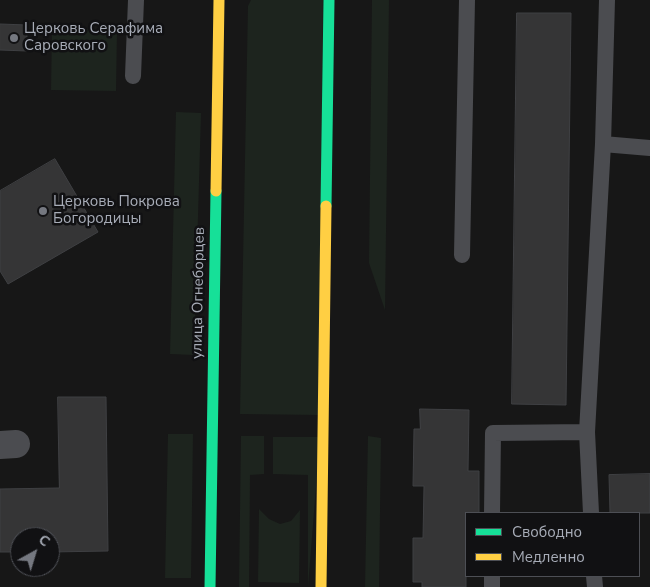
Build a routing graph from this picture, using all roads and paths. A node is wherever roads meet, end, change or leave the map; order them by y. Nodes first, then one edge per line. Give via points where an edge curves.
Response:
1 (136, 0) edge
2 (219, 0) edge
3 (329, 0) edge
4 (467, 0) edge
5 (607, 0) edge
6 (133, 76) dead end
7 (603, 144) junction
8 (650, 148) edge
9 (462, 255) dead end
10 (587, 432) junction
11 (492, 512) edge
12 (591, 512) edge
13 (210, 587) edge
14 (321, 587) edge

1 - 6 lane
2 - 13 main road, улица Огнеборцев
3 - 14 main road
4 - 9 lane
5 - 7 lane
7 - 8 lane
7 - 10 lane
10 - 11 lane via 493,433
10 - 12 lane

